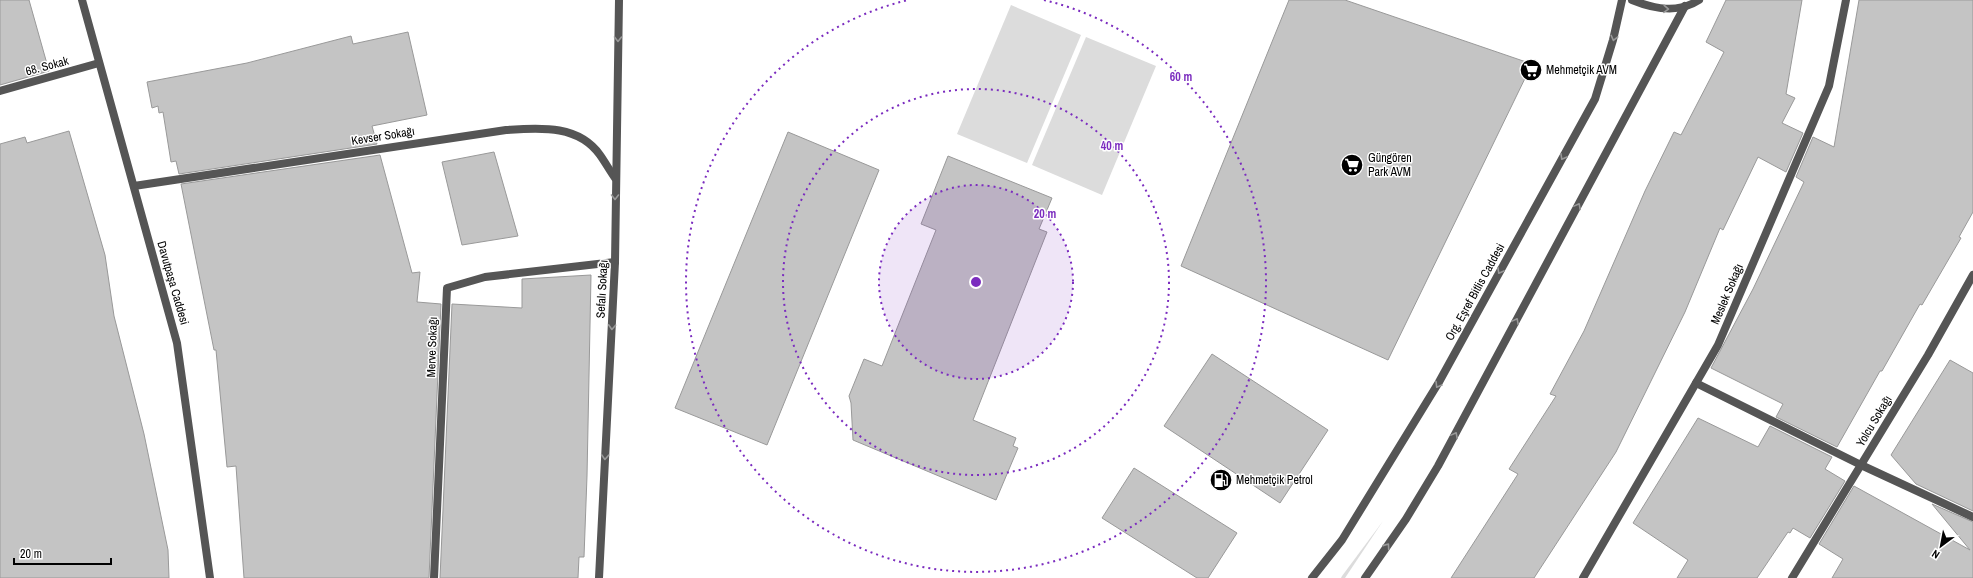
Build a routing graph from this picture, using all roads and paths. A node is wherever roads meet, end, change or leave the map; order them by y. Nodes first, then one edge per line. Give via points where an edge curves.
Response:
1 (82, 0) edge
2 (619, 0) edge
3 (1622, 0) edge
4 (1632, 0) edge
5 (1699, 0) edge
6 (1846, 0) edge
7 (1685, 6) junction
8 (99, 63) junction
9 (0, 91) edge
10 (615, 179) junction
11 (134, 186) junction
12 (615, 262) junction
13 (1973, 275) edge
14 (1696, 383) junction
15 (1861, 465) junction
16 (1973, 517) edge
17 (210, 578) edge
18 (434, 578) edge
19 (600, 578) edge
20 (1312, 578) edge
21 (1365, 578) edge
22 (1583, 578) edge
23 (1792, 578) edge

1 - 8 street, Davutpaşa Caddesi
2 -> 10 street, Sefalı Sokağı
3 -> 20 street, Org. Eşref Bitlis Caddesi via 1595,99 1439,382 1342,540
4 -> 7 street via 1649,8 1672,9
5 - 7 street
6 - 14 street, Meslek Sokağı via 1829,86 1718,345
21 -> 7 street via 1438,466
8 - 9 street, 68. Sokak
8 - 11 street, Davutpaşa Caddesi
10 - 11 street, Kevser Sokağı via 599,153 576,135 544,128 506,130
10 -> 12 street, Sefalı Sokağı
11 - 17 street, Davutpaşa Caddesi via 177,343
12 - 18 street, Merve Sokağı via 485,277 447,288
12 -> 19 street, Sefalı Sokağı
13 - 15 street, Yolcu Sokağı
14 - 15 street
14 - 22 street, Meslek Sokağı
15 - 16 street
15 - 23 street, Yolcu Sokağı

